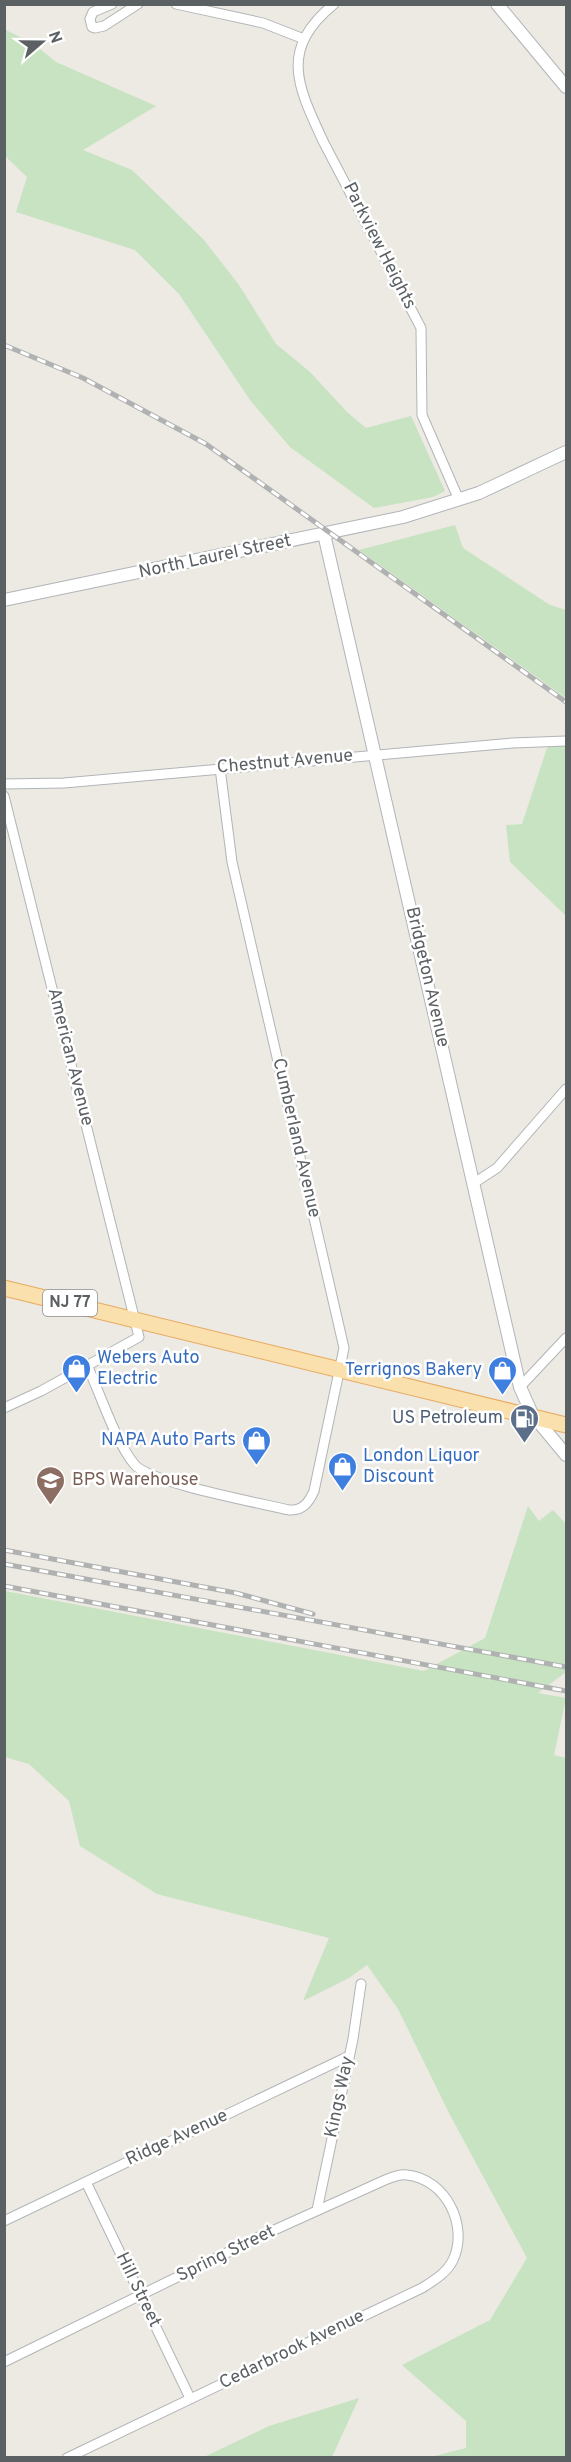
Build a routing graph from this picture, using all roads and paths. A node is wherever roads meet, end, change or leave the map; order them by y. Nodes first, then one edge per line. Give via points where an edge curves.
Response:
1 (112, 4) edge
2 (138, 4) edge
3 (176, 4) edge
4 (334, 4) edge
5 (497, 4) edge
6 (304, 39) junction
7 (567, 87) edge
8 (567, 452) edge
9 (459, 500) junction
10 (324, 534) junction
11 (4, 600) edge
12 (567, 741) edge
13 (375, 754) junction
14 (219, 768) junction
15 (4, 784) edge
16 (4, 796) edge
17 (567, 1089) edge
18 (474, 1183) junction
19 (4, 1288) edge
20 (135, 1318) junction
21 (567, 1338) edge
22 (87, 1365) junction
23 (341, 1371) junction
24 (520, 1388) junction
25 (4, 1408) edge
26 (536, 1417) junction
27 (567, 1425) edge
28 (567, 1455) edge
29 (361, 1984) dead end
30 (349, 2056) junction
31 (86, 2182) junction
32 (447, 2200) joint
33 (317, 2210) junction
34 (4, 2221) edge
35 (140, 2296) junction
36 (4, 2362) edge
37 (190, 2398) junction
38 (67, 2457) edge

1 - 2 street via 93,12 92,27 104,26
3 - 6 street via 264,23
4 - 6 street, Parkview Heights via 318,18
5 - 7 street
6 - 9 street, Parkview Heights via 298,70 309,112 421,328 422,415
8 - 9 street, North Laurel Street
9 - 10 street, North Laurel Street
10 - 11 street, North Laurel Street
10 - 13 street, Bridgeton Avenue
12 - 13 street, Chestnut Avenue
13 - 14 street, Chestnut Avenue
13 - 18 street, Bridgeton Avenue
14 - 15 street, Chestnut Avenue via 64,783
14 - 23 street, Cumberland Avenue via 232,862 345,1348
16 - 20 street, American Avenue
17 - 18 street via 497,1168
18 - 24 street, Bridgeton Avenue
19 - 20 main road, NJ 77
20 - 22 street via 139,1337
20 - 23 main road, NJ 77
21 - 24 street
22 - 23 street, Cumberland Avenue via 123,1445 141,1471 289,1510 306,1505 314,1491
22 - 25 street
23 - 26 main road, NJ 77
24 - 26 street, Bridgeton Avenue
26 - 27 main road, NJ 77
26 - 28 street, Bridgeton Avenue
29 - 30 street, Kings Way
30 - 31 street, Ridge Avenue
30 - 33 street, Kings Way
31 - 34 street, Ridge Avenue
31 - 35 street, Hill Street
32 - 33 street, Spring Street via 428,2182 405,2175
32 - 37 street, Cedarbrook Avenue via 456,2215 456,2248 452,2262 437,2278
33 - 35 street, Spring Street
35 - 36 street, Spring Street
35 - 37 street, Hill Street
37 - 38 street, Cedarbrook Avenue

